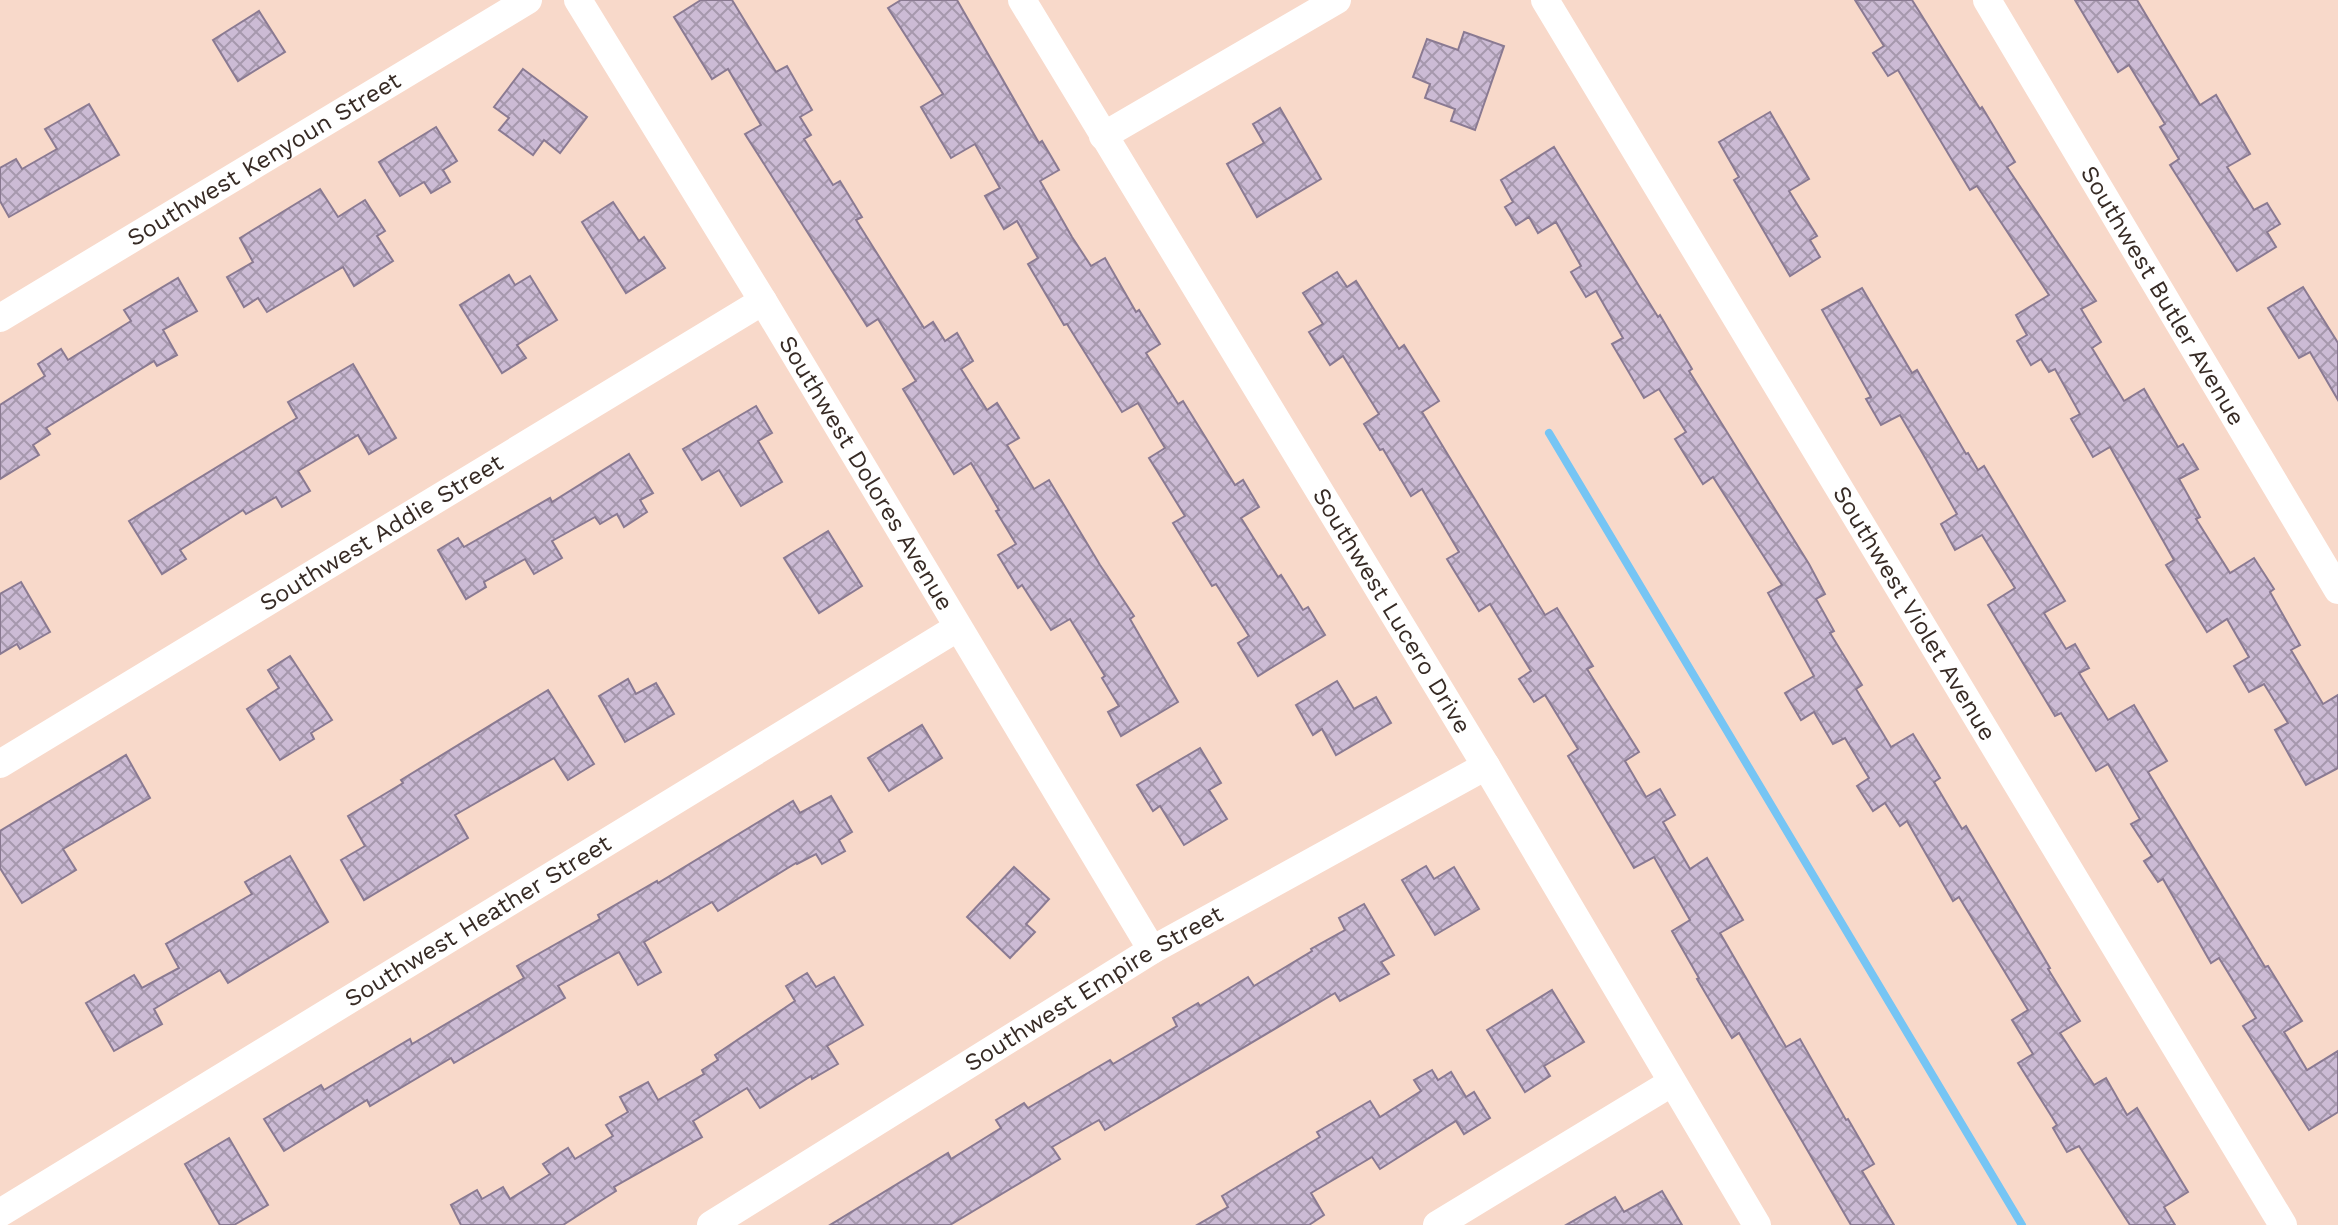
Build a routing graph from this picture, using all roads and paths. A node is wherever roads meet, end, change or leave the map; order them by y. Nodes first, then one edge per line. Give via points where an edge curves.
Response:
1 (528, 0) edge
2 (578, 0) edge
3 (1022, 0) edge
4 (1337, 0) edge
5 (1545, 0) edge
6 (1987, 0) edge
7 (1103, 136) junction
8 (763, 301) junction
9 (0, 318) edge
10 (2338, 590) edge
11 (957, 628) junction
12 (0, 764) edge
13 (1486, 766) junction
14 (1152, 950) junction
15 (1671, 1083) junction
16 (0, 1213) edge
17 (711, 1225) edge
18 (1437, 1225) edge
19 (1757, 1225) edge
20 (2283, 1225) edge

1 - 9 street, Southwest Kenyoun Street
2 - 8 street, Southwest Dolores Avenue
3 - 7 street, Southwest Lucero Drive
4 - 7 street
5 - 20 street, Southwest Violet Avenue
6 - 10 street, Southwest Butler Avenue
7 - 13 street, Southwest Lucero Drive
8 - 11 street, Southwest Dolores Avenue
8 - 12 street, Southwest Addie Street
11 - 14 street, Southwest Dolores Avenue
11 - 16 street, Southwest Heather Street
13 - 14 street, Southwest Empire Street
13 - 15 street, Southwest Lucero Drive
14 - 17 street, Southwest Empire Street
15 - 18 street
15 - 19 street, Southwest Lucero Drive

